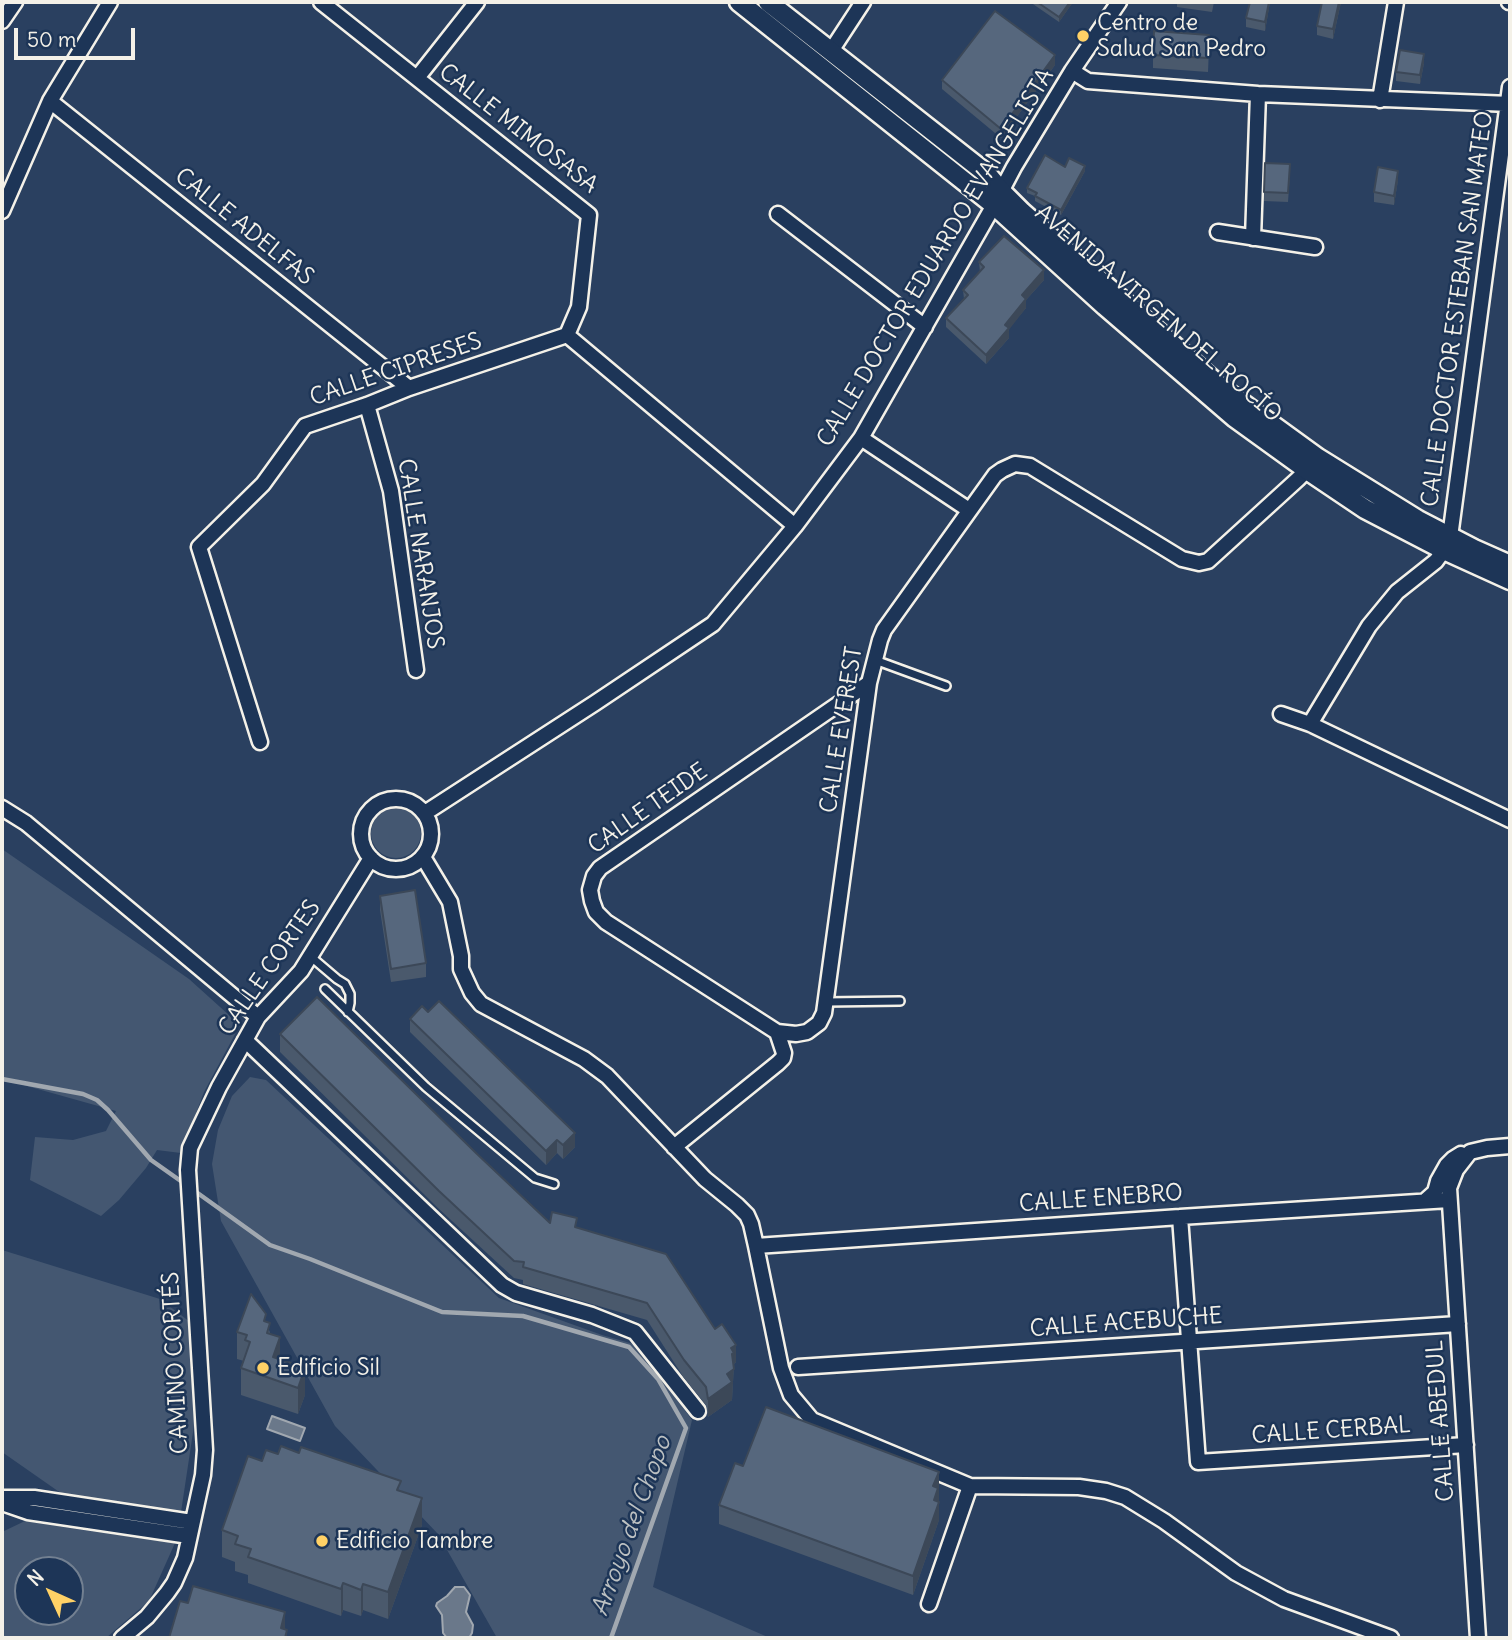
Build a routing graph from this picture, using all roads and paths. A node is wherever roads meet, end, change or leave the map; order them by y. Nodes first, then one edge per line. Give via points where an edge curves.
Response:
1 (15, 2) edge
2 (110, 2) edge
3 (321, 2) edge
4 (478, 2) edge
5 (739, 2) edge
6 (768, 2) edge
7 (863, 2) edge
8 (1119, 2) edge
9 (1396, 2) edge
10 (2, 21) edge
11 (831, 51) junction
12 (1073, 72) junction
13 (417, 78) junction
14 (1510, 87) edge
15 (1258, 94) junction
16 (1380, 100) junction
17 (50, 101) junction
18 (1509, 104) edge
19 (998, 199) junction
20 (2, 211) edge
21 (778, 214) dead end
22 (1218, 232) dead end
23 (1253, 237) junction
24 (1315, 247) dead end
25 (925, 327) junction
26 (567, 335) junction
27 (409, 388) junction
28 (367, 405) junction
29 (861, 438) junction
30 (1307, 470) junction
31 (970, 510) junction
32 (795, 526) junction
33 (1447, 544) junction
34 (1510, 565) edge
35 (1510, 580) edge
36 (875, 660) junction
37 (416, 670) dead end
38 (869, 683) junction
39 (946, 686) dead end
40 (1281, 714) dead end
41 (1310, 724) junction
42 (260, 742) dead end
43 (2, 808) edge
44 (425, 813) junction
45 (1510, 820) edge
46 (423, 857) junction
47 (370, 858) junction
48 (310, 956) junction
49 (324, 989) dead end
50 (900, 1001) dead end
51 (826, 1002) junction
52 (348, 1012) junction
53 (258, 1017) junction
54 (777, 1032) junction
55 (245, 1040) junction
56 (1510, 1146) edge
57 (674, 1147) junction
58 (1470, 1152) junction
59 (554, 1184) dead end
60 (1449, 1200) junction
61 (1425, 1201) junction
62 (1180, 1217) junction
63 (191, 1228) joint
64 (756, 1246) junction
65 (1458, 1324) junction
66 (1190, 1342) junction
67 (798, 1367) dead end
68 (698, 1411) dead end
69 (1466, 1445) junction
70 (970, 1486) junction
71 (2, 1500) edge
72 (191, 1529) junction
73 (929, 1604) dead end
74 (122, 1638) edge
75 (1391, 1638) edge
76 (1478, 1638) edge

1 - 10 street
2 - 17 street
3 - 13 street, CALLE MIMOSASA
4 - 13 street
5 - 19 street via 906,136
6 - 11 street
7 - 11 street
8 - 12 street, CALLE DOCTOR EDUARDO EVANGELISTA
9 - 16 street
11 - 19 street via 987,174
12 - 15 street via 1088,81
12 - 19 street, CALLE DOCTOR EDUARDO EVANGELISTA
13 - 26 street, CALLE MIMOSASA via 589,215 579,307
14 - 18 street, CALLE DOCTOR ESTEBAN SAN MATEO
15 - 16 street
15 - 23 street
16 - 18 street
17 - 20 street
17 - 27 street, CALLE ADELFAS
18 - 33 street, CALLE DOCTOR ESTEBAN SAN MATEO
19 - 25 street, CALLE DOCTOR EDUARDO EVANGELISTA
19 - 30 street, AVENIDA VIRGEN DEL ROCÍO via 1183,374
19 - 33 street, AVENIDA VIRGEN DEL ROCÍO via 1022,212 1223,389
21 - 25 street
22 - 23 street
23 - 24 street
25 - 29 street, CALLE DOCTOR EDUARDO EVANGELISTA
26 - 27 street, CALLE CIPRESES
26 - 32 street
27 - 28 street, CALLE CIPRESES
28 - 37 street, CALLE NARANJOS via 391,491
28 - 42 street, CALLE CIPRESES via 305,426 263,484 199,547
29 - 31 street
29 - 32 street, CALLE DOCTOR EDUARDO EVANGELISTA
30 - 31 street, CALLE EVEREST via 1208,561 1199,563 1181,559 1021,463 995,475
30 - 33 street, AVENIDA VIRGEN DEL ROCÍO via 1365,509
31 - 36 street, CALLE EVEREST via 884,630
32 - 44 street, CALLE DOCTOR EDUARDO EVANGELISTA via 713,624
33 - 34 street, AVENIDA VIRGEN DEL ROCÍO
33 - 35 street, AVENIDA VIRGEN DEL ROCÍO
33 - 41 street via 1436,561 1397,592 1369,626
36 - 38 street, CALLE EVEREST
36 - 39 lane
38 - 51 street, CALLE EVEREST
38 - 54 street, CALLE TEIDE via 600,868 590,890 596,912 606,922
40 - 41 street
41 - 45 street
43 - 53 street via 26,823
44 - 46 street via 431,840
44 - 47 street via 398,799 378,804 362,829
46 - 47 street via 403,869 391,869
46 - 57 street via 450,902 461,969 481,1004 607,1076
47 - 48 street, CALLE CORTES
48 - 52 lane via 345,984 350,994
48 - 53 street, CALLE CORTES
49 - 52 lane
50 - 51 lane
51 - 54 street, CALLE EVEREST via 819,1023 807,1032
52 - 59 lane via 425,1087 535,1178
53 - 55 street, CALLE CORTES
54 - 57 street via 783,1058
55 - 63 street, CALLE CORTES via 190,1148
55 - 68 street via 502,1285 635,1332
56 - 58 street
57 - 64 street via 747,1215
58 - 60 street, CALLE ABEDUL via 1452,1179
58 - 61 street via 1447,1165 1435,1192
60 - 61 street, CALLE ENEBRO
60 - 65 street, CALLE ABEDUL
61 - 62 street, CALLE ENEBRO
62 - 64 street, CALLE ENEBRO
62 - 66 street
63 - 72 street, CAMINO CORTÉS via 205,1450
64 - 70 street via 781,1368 791,1395 811,1420
65 - 66 street, CALLE ACEBUCHE
65 - 69 street, CALLE ABEDUL
66 - 67 street, CALLE ACEBUCHE
66 - 69 street, CALLE CERBAL via 1198,1462
69 - 76 street, CALLE ABEDUL
70 - 73 street
70 - 75 street via 1079,1487 1125,1497 1236,1573 1284,1599
71 - 72 street via 34,1498
72 - 74 street, CAMINO CORTÉS via 174,1583 147,1617

